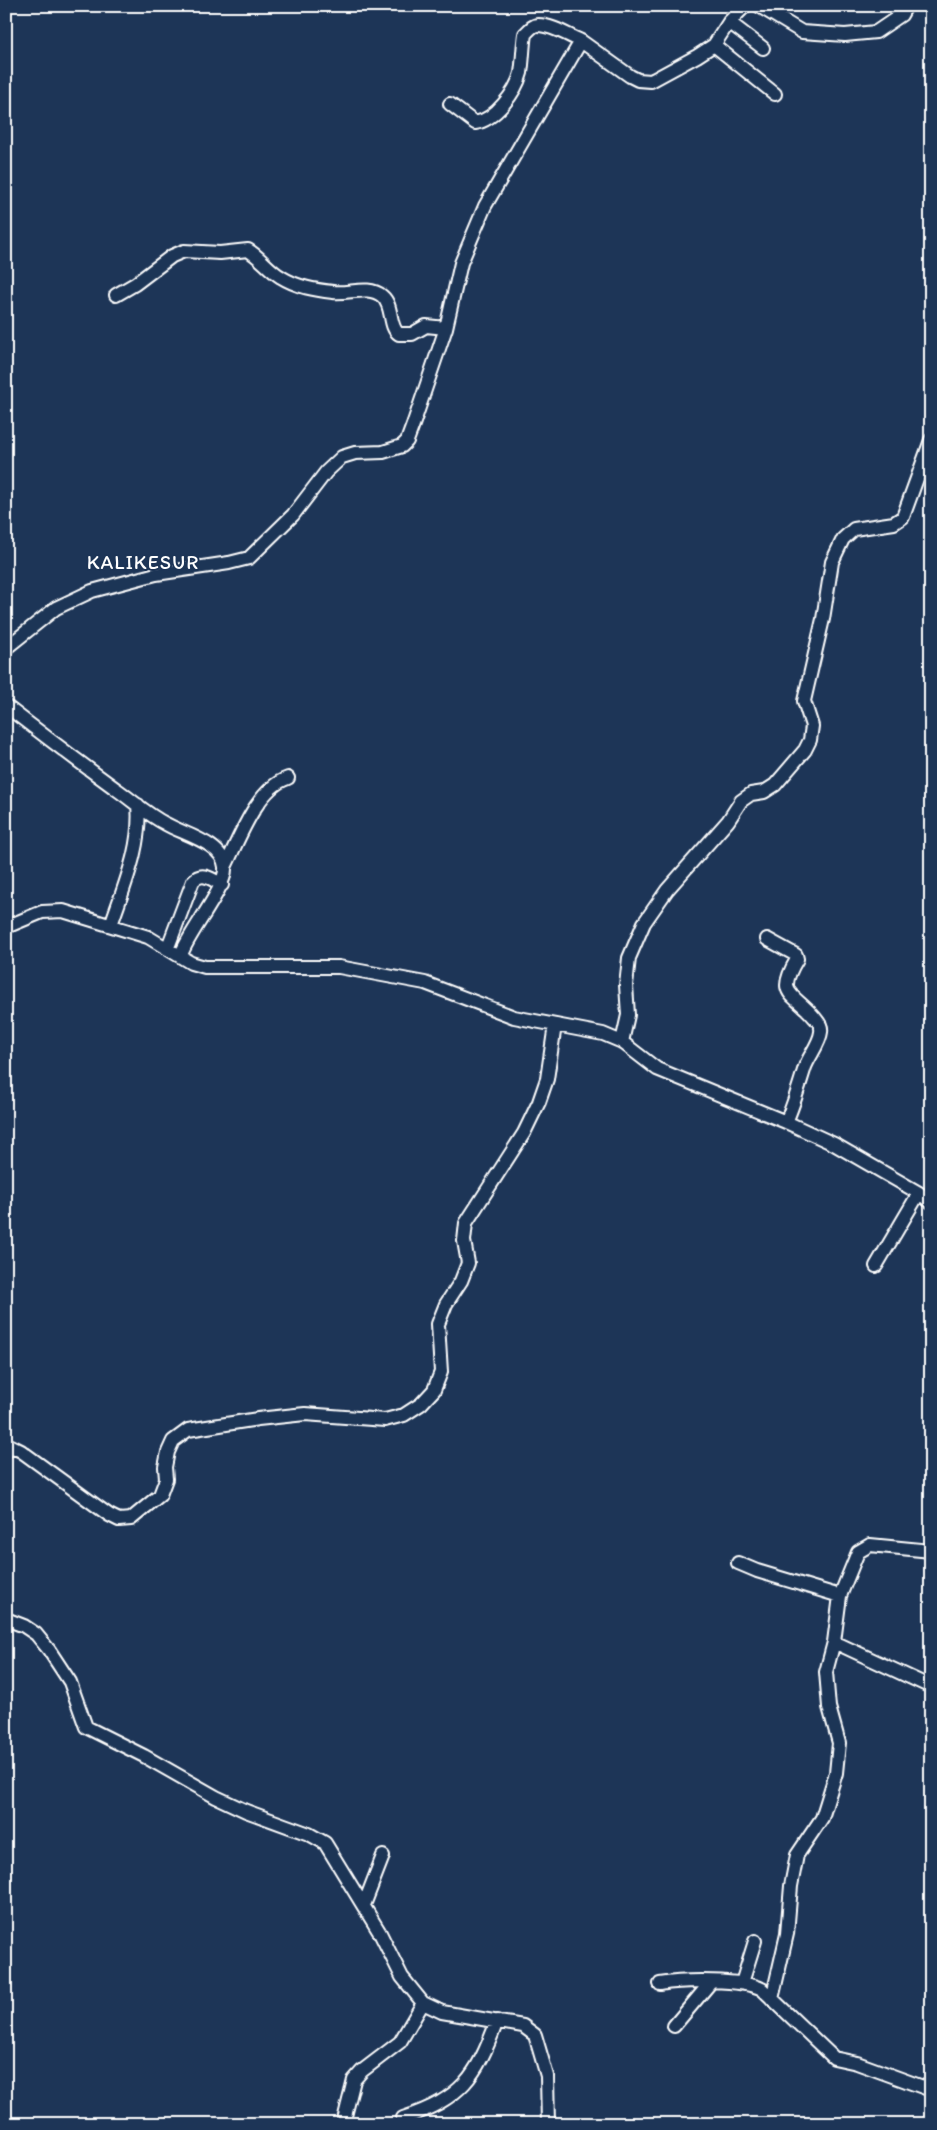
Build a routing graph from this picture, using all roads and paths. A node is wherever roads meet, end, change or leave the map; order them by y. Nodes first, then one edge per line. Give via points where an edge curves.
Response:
1 (745, 6) edge
2 (759, 6) edge
3 (906, 6) edge
4 (729, 22) junction
5 (581, 41) junction
6 (714, 45) junction
7 (763, 48) dead end
8 (775, 94) dead end
9 (450, 104) dead end
10 (116, 294) dead end
11 (446, 328) junction
12 (931, 440) edge
13 (6, 648) edge
14 (6, 706) edge
15 (288, 778) dead end
16 (138, 805) junction
17 (225, 867) junction
18 (222, 885) junction
19 (111, 925) junction
20 (6, 927) edge
21 (767, 939) dead end
22 (168, 947) junction
23 (181, 955) junction
24 (555, 1025) junction
25 (622, 1042) junction
26 (786, 1122) junction
27 (919, 1193) junction
28 (931, 1202) edge
29 (876, 1266) dead end
30 (6, 1452) edge
31 (931, 1551) edge
32 (738, 1563) dead end
33 (840, 1596) junction
34 (6, 1619) edge
35 (834, 1642) junction
36 (931, 1687) edge
37 (383, 1856) dead end
38 (364, 1905) junction
39 (755, 1941) dead end
40 (711, 1982) junction
41 (742, 1983) junction
42 (660, 1984) dead end
43 (772, 1999) junction
44 (423, 2003) junction
45 (497, 2021) junction
46 (674, 2026) dead end
47 (931, 2090) edge
48 (403, 2118) dead end
49 (343, 2124) edge
50 (548, 2124) edge

1 - 4 street
2 - 3 street via 802,32 845,36 876,32 901,15
4 - 6 street
4 - 7 street
5 - 6 street via 630,76 644,81 672,71
5 - 9 street via 552,29 533,26 525,34 517,84 490,117 475,123
5 - 11 street via 485,206 462,263
6 - 8 street
10 - 11 street via 184,251 220,253 248,250 295,284 332,292 362,290 379,294 387,302 394,329 399,334 412,334 426,326
11 - 13 street via 407,441 383,452 342,457 326,472 293,515 249,558 156,574 92,591 56,608
12 - 25 street via 903,517 894,523 849,532 832,562 804,702 812,726 805,750 775,785 741,801 728,821 667,890 644,923 629,958 626,985 628,1016
14 - 16 street
15 - 17 street via 277,782 265,793
16 - 17 street via 164,823 213,848
16 - 19 street via 140,822 131,866
17 - 18 street
18 - 22 street via 197,876
18 - 23 street via 185,943
19 - 20 street via 63,911 42,912
19 - 22 street
21 - 26 street via 796,955 786,983 788,990 820,1025 821,1033
22 - 23 street
23 - 24 street via 197,966 212,968 339,967 384,975 425,983 514,1017
24 - 25 street via 603,1034
24 - 30 street via 547,1079 539,1102 524,1133 466,1223 464,1241 468,1263 462,1281 446,1304 438,1324 441,1372 434,1390 422,1404 404,1416 386,1420 306,1414 188,1430 173,1441 168,1452 166,1479 160,1495 131,1519 119,1520 109,1515 12,1446
25 - 26 street via 657,1069
26 - 27 street via 834,1144
27 - 28 street
27 - 29 street
31 - 33 street via 864,1547 858,1552
32 - 33 street
33 - 35 street
34 - 38 street via 36,1634 49,1650 70,1682 86,1727 216,1797 318,1838 325,1843
35 - 36 street
35 - 43 street via 826,1672 839,1743 836,1773 822,1818 797,1855 787,1934
37 - 38 street
38 - 44 street via 402,1977
39 - 41 street
40 - 41 street
40 - 42 street
40 - 46 street
41 - 43 street via 754,1985
43 - 47 street via 834,2058
44 - 45 street via 442,2012
44 - 49 street via 400,2042 354,2080
45 - 48 street via 474,2074 462,2087 432,2108
45 - 50 street via 523,2026 535,2035 547,2076

